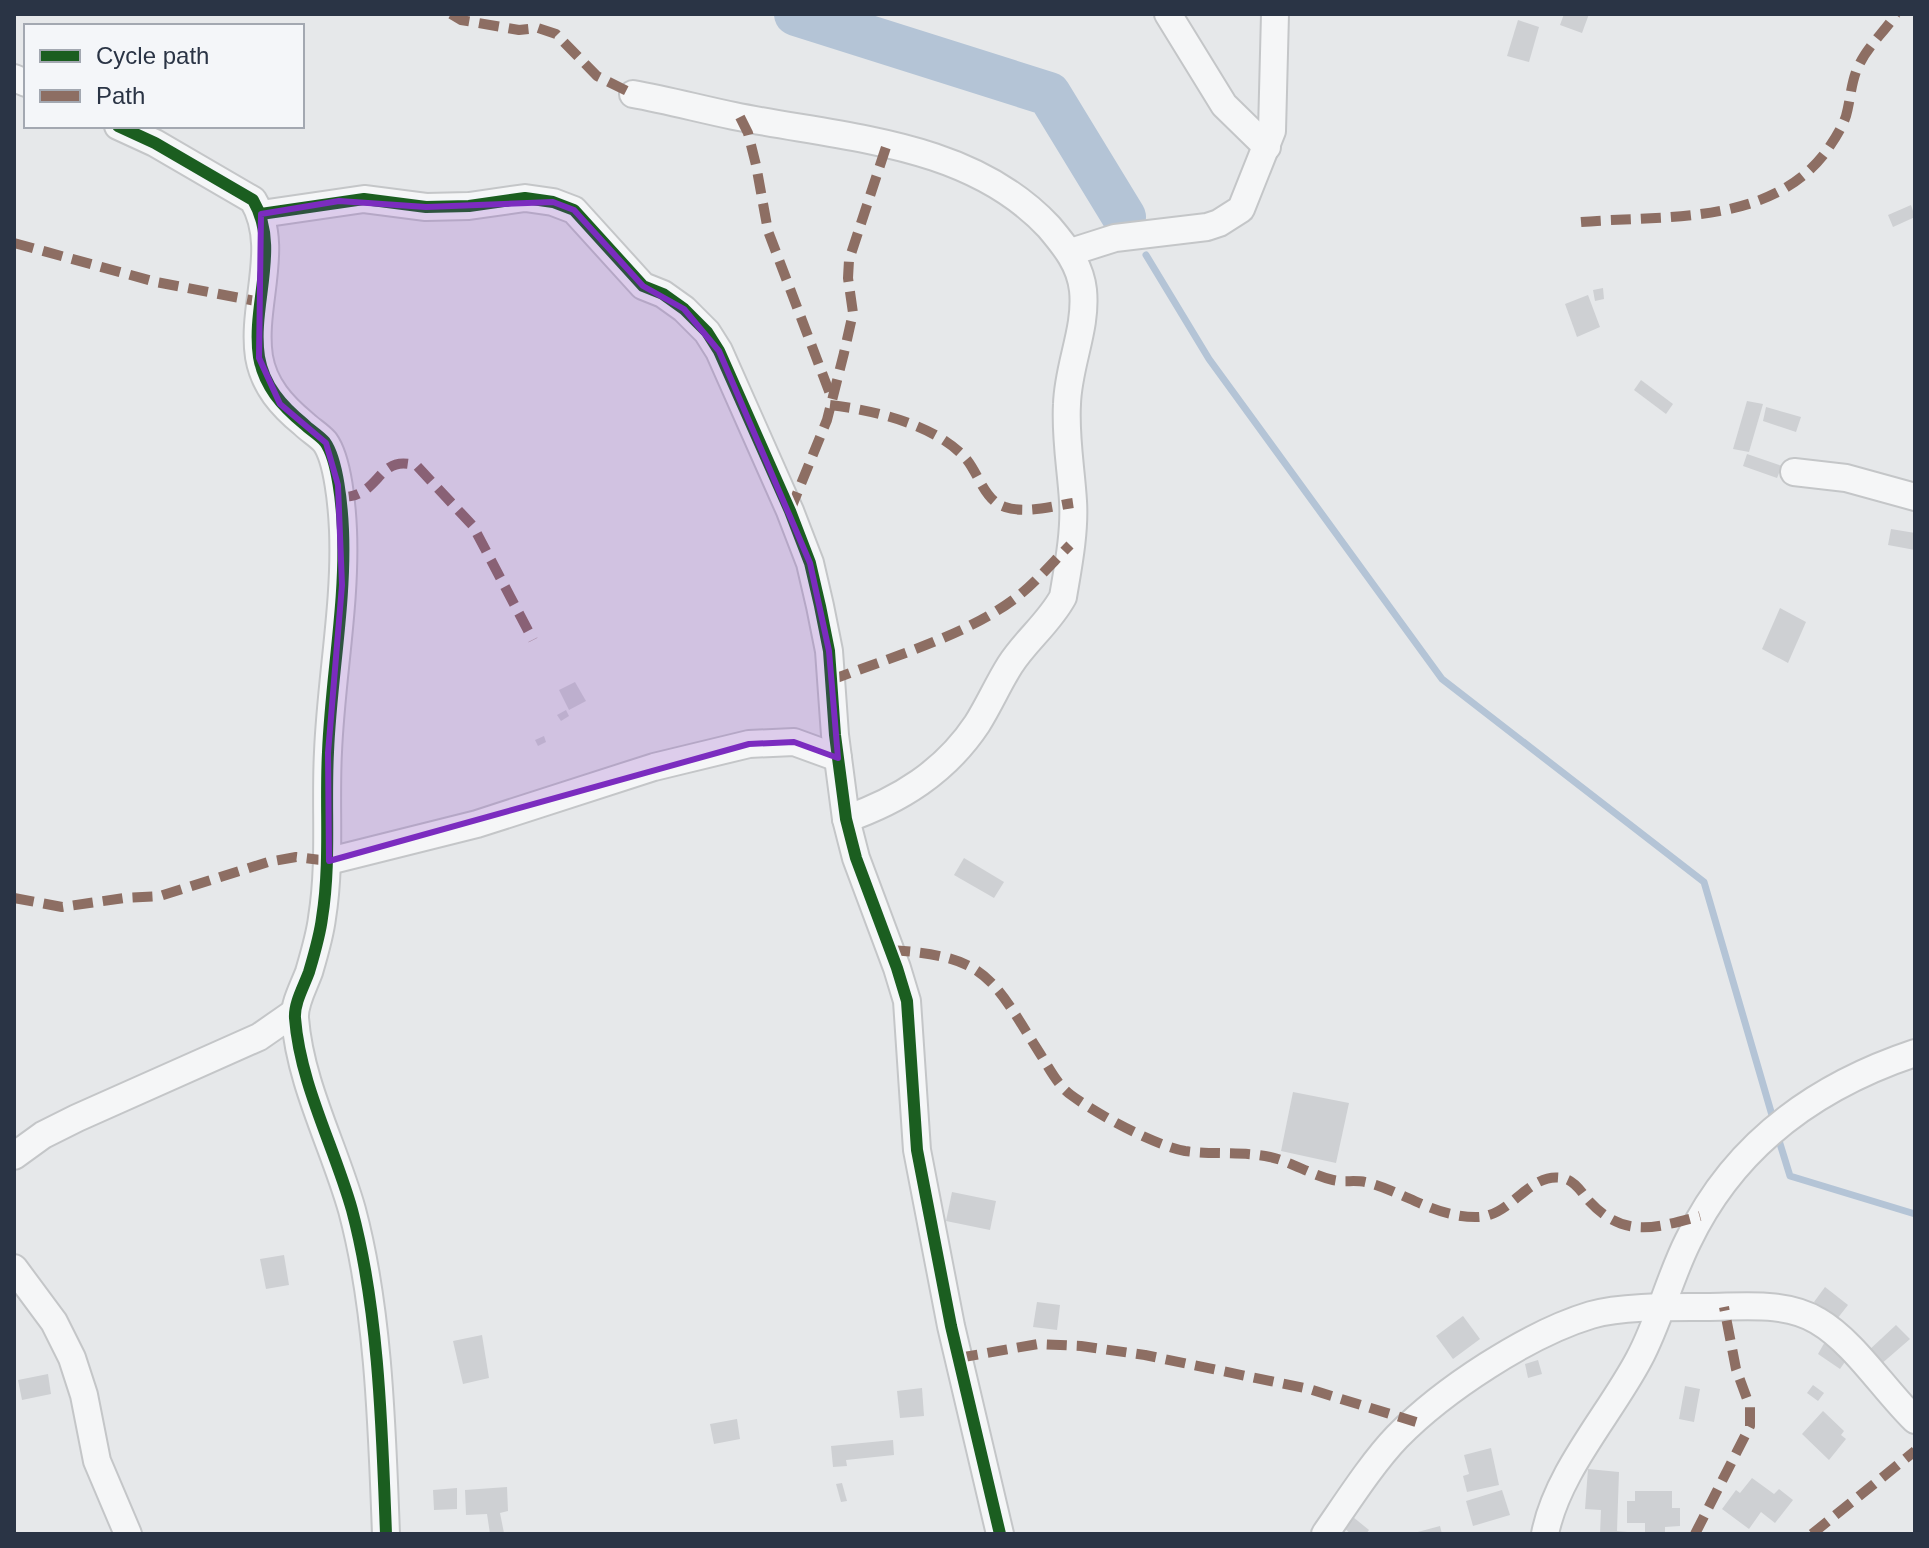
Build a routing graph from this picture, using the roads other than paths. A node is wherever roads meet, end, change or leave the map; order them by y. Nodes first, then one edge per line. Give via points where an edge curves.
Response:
1 (1168, 14) edge
2 (1275, 14) edge
3 (633, 94) dead end
4 (122, 128) edge
5 (1267, 147) junction
6 (261, 214) junction
7 (1071, 252) junction
8 (1794, 472) dead end
9 (1915, 497) edge
10 (838, 758) junction
11 (846, 819) junction
12 (329, 861) junction
13 (295, 1012) junction
14 (1915, 1053) edge
15 (14, 1156) edge
16 (14, 1268) edge
17 (1660, 1308) junction
18 (1915, 1420) edge
19 (128, 1534) edge
20 (386, 1534) edge
21 (1000, 1534) edge
22 (1325, 1534) edge
23 (1545, 1534) edge

1 - 5 street via 1224,105
2 - 5 street via 1272,131
3 - 7 street via 811,127 960,166 1039,217
4 - 6 street via 253,200
5 - 7 street via 1241,209 1219,223 1115,238
6 - 10 street via 364,199 426,207 525,198 553,202 574,210 643,286 684,309 719,351 810,563 829,651
6 - 12 street via 259,358 280,404 326,443 343,530 328,753
7 - 11 street via 1083,288 1082,326 1067,400 1073,503 1063,597 1011,664 957,751 907,793
8 - 9 street via 1846,478
10 - 11 street
10 - 12 street via 794,742 736,747 654,767 477,824
11 - 21 street via 907,1001 917,1150
12 - 13 street via 322,918
13 - 15 street via 259,1037 77,1118
13 - 20 street via 300,1058 352,1210 363,1261 382,1415
14 - 17 street via 1847,1081 1782,1121 1700,1216
16 - 19 street via 54,1322 72,1358 97,1461
17 - 18 street via 1760,1306 1818,1320 1855,1351
17 - 22 street via 1593,1314 1545,1333 1470,1376 1397,1437
17 - 23 street via 1641,1356 1564,1484

